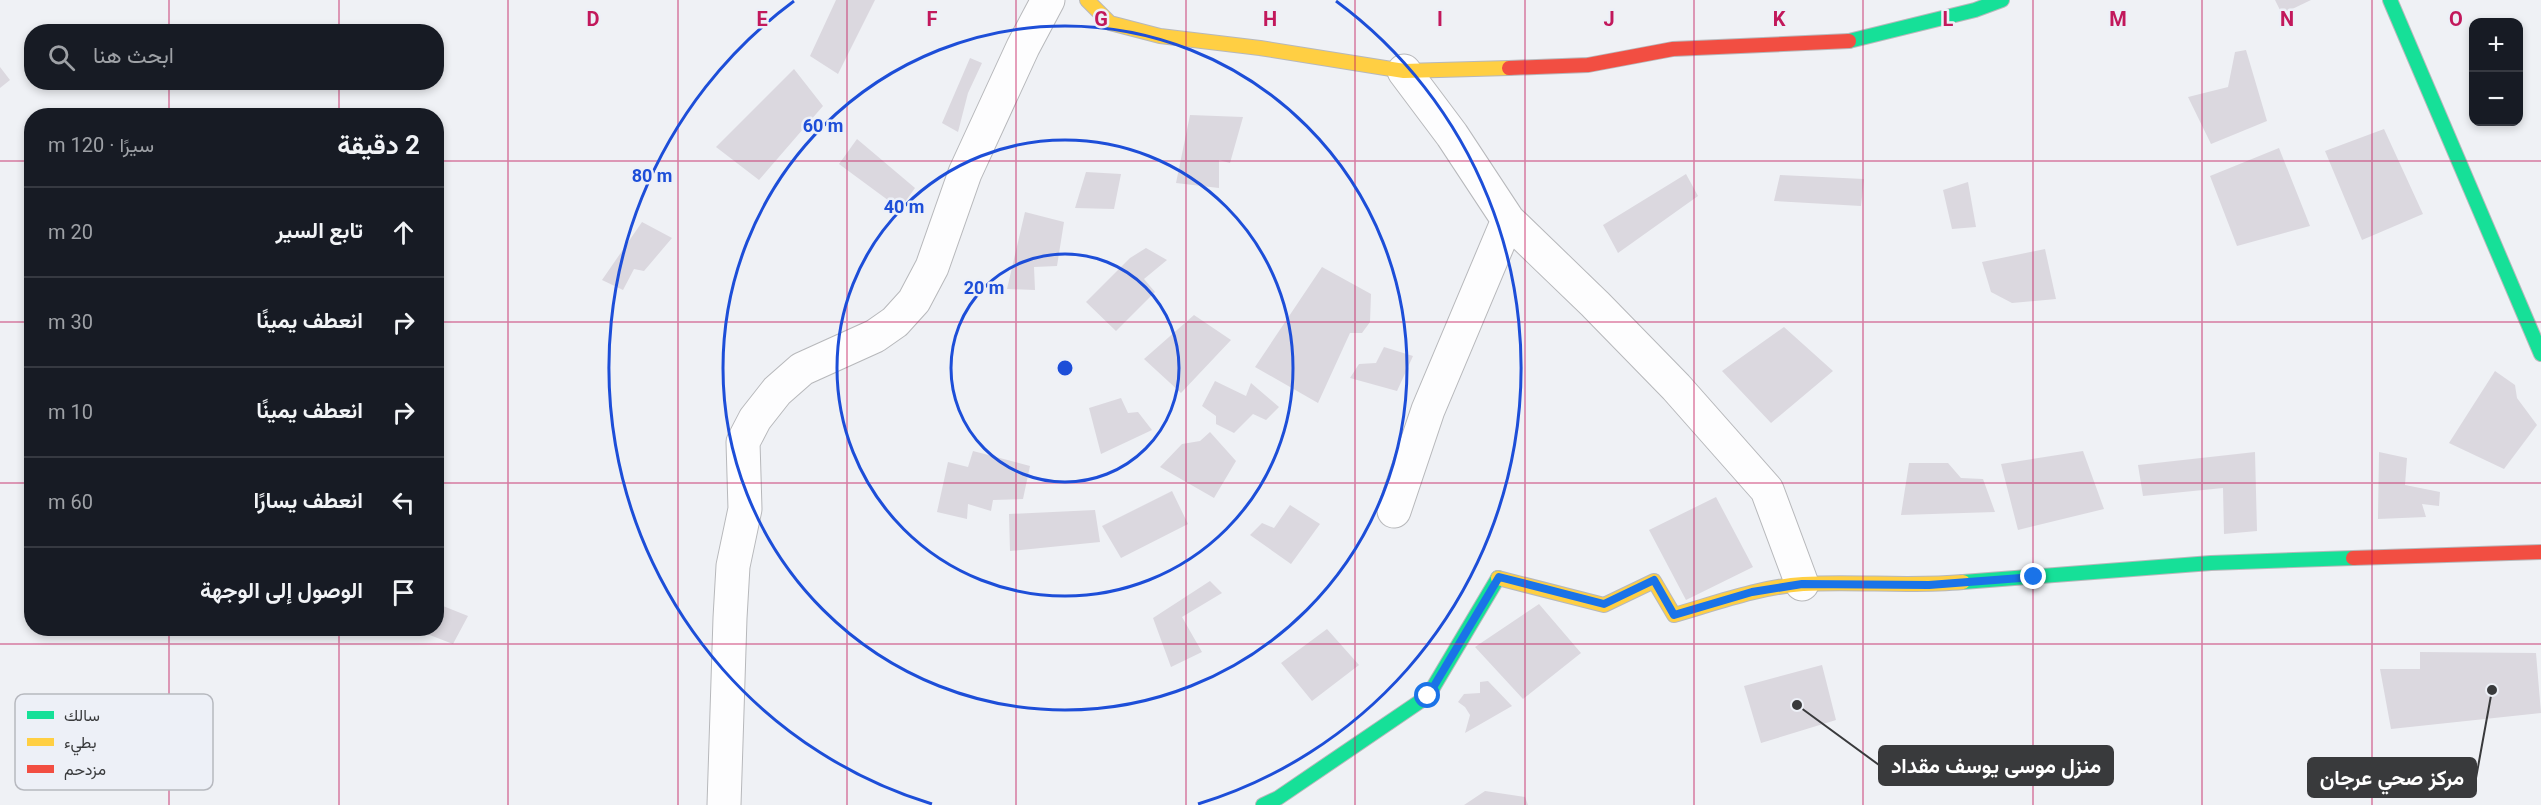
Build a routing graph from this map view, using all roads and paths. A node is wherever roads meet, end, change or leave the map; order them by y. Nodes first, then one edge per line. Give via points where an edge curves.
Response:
1 (1048, 0) edge
2 (1087, 0) edge
3 (2002, 0) edge
4 (2390, 0) edge
5 (1404, 71) junction
6 (1508, 220) junction
7 (2541, 354) edge
8 (1394, 511) dead end
9 (2541, 552) edge
10 (1802, 584) junction
11 (724, 805) edge
12 (1263, 805) edge

1 - 11 street via 965,173 932,267 914,300 895,322 875,336 802,369 777,391 743,442 745,509 734,566 730,618
2 - 5 street via 1110,23 1160,36
3 - 5 street via 1846,41 1673,49 1588,65
4 - 7 street
5 - 6 street
6 - 8 street via 1428,410
6 - 10 street via 1677,387 1767,490
9 - 10 street via 2211,563 1929,585
10 - 12 street via 1752,592 1674,615 1654,580 1604,604 1499,577 1428,696

